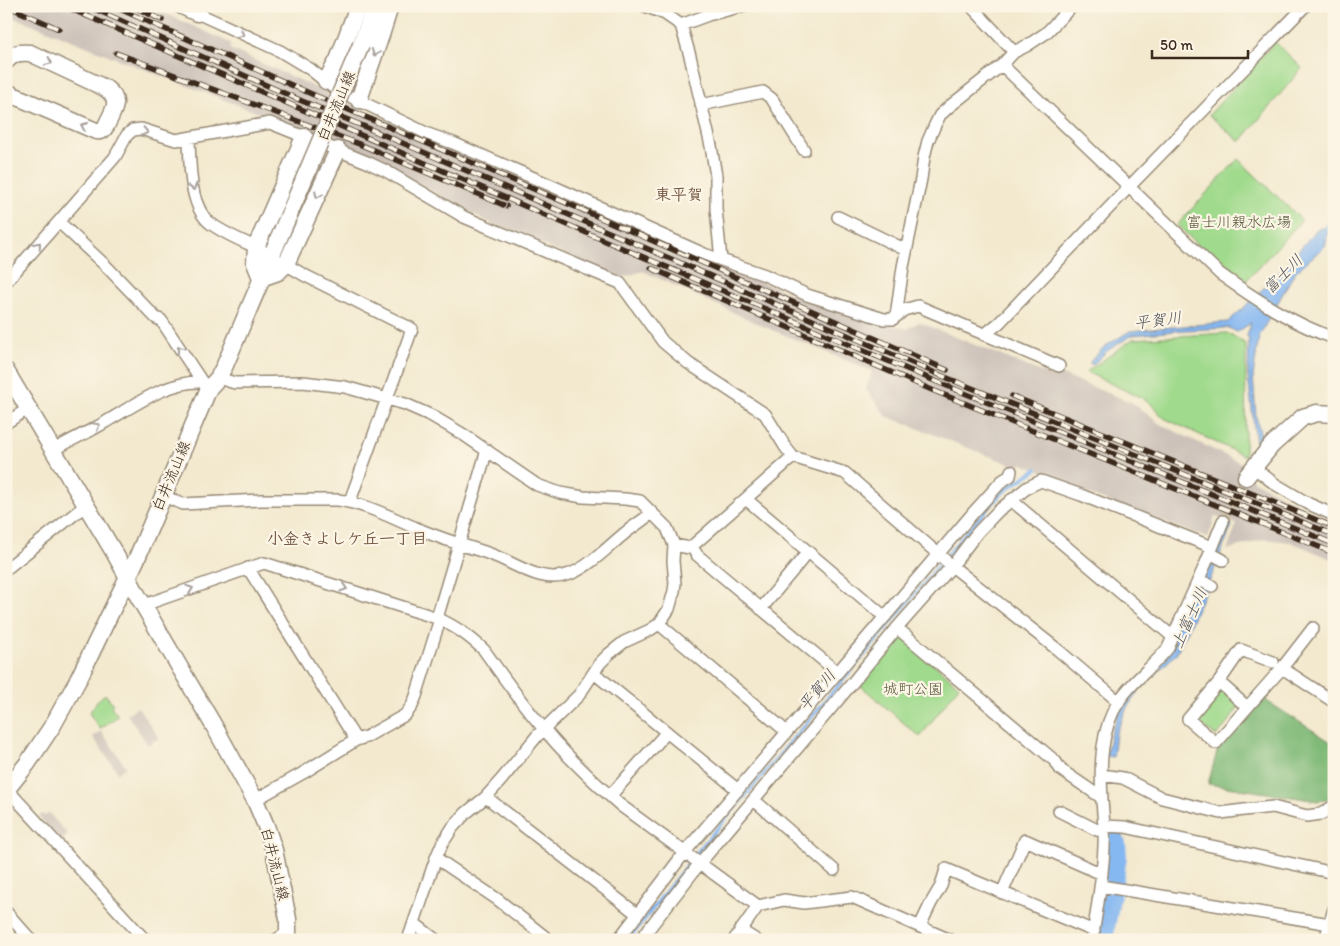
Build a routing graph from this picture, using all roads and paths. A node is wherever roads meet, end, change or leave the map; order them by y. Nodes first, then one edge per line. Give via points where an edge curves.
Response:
1 (182, 6) edge
2 (358, 6) edge
3 (375, 6) edge
4 (390, 6) edge
5 (644, 6) edge
6 (743, 6) edge
7 (971, 6) edge
8 (1072, 6) edge
9 (1305, 6) edge
10 (198, 10) edge
11 (680, 25) junction
12 (1014, 52) junction
13 (6, 60) edge
14 (1002, 65) junction
15 (326, 81) junction
16 (6, 92) edge
17 (359, 100) junction
18 (701, 106) junction
19 (304, 137) junction
20 (189, 138) junction
21 (338, 150) junction
22 (804, 150) dead end
23 (1128, 188) junction
24 (838, 217) dead end
25 (59, 222) junction
26 (256, 247) junction
27 (906, 250) junction
28 (271, 255) junction
29 (721, 260) junction
30 (286, 264) junction
31 (261, 278) junction
32 (6, 282) edge
33 (896, 316) junction
34 (984, 335) junction
35 (1334, 338) edge
36 (1059, 366) dead end
37 (6, 371) edge
38 (210, 383) junction
39 (387, 398) junction
40 (29, 408) junction
41 (1334, 414) edge
42 (6, 423) edge
43 (54, 450) junction
44 (487, 450) junction
45 (793, 457) junction
46 (1011, 471) dead end
47 (1250, 472) joint
48 (163, 496) junction
49 (746, 499) junction
50 (1011, 500) junction
51 (350, 501) junction
52 (86, 506) junction
53 (652, 513) junction
54 (1334, 515) edge
55 (1223, 521) tunnel mouth
56 (458, 544) junction
57 (674, 545) junction
58 (692, 546) junction
59 (1211, 551) junction
60 (808, 552) junction
61 (939, 554) junction
62 (1223, 560) dead end
63 (952, 566) junction
64 (248, 568) junction
65 (6, 569) edge
66 (127, 577) junction
67 (1199, 580) junction
68 (1212, 586) dead end
69 (144, 605) junction
70 (761, 608) junction
71 (885, 617) junction
72 (438, 619) junction
73 (659, 624) junction
74 (898, 628) junction
75 (1313, 628) dead end
76 (1173, 637) junction
77 (1278, 665) junction
78 (837, 672) junction
79 (594, 674) junction
80 (1219, 682) junction
81 (1119, 702) junction
82 (1334, 702) edge
83 (1247, 707) junction
84 (544, 730) junction
85 (667, 732) junction
86 (786, 732) junction
87 (356, 740) junction
88 (1102, 775) junction
89 (7, 789) edge
90 (738, 790) junction
91 (610, 796) junction
92 (486, 797) junction
93 (1102, 798) junction
94 (255, 800) junction
95 (754, 800) junction
96 (1332, 810) edge
97 (1059, 811) dead end
98 (1104, 828) junction
99 (685, 852) junction
100 (436, 858) junction
101 (700, 863) junction
102 (834, 870) dead end
103 (1334, 872) edge
104 (1101, 880) junction
105 (1002, 892) junction
106 (758, 906) junction
107 (1334, 909) edge
108 (7, 914) edge
109 (637, 914) junction
110 (414, 923) junction
111 (1330, 924) junction
112 (920, 926) junction
113 (737, 935) edge
114 (1093, 935) edge
115 (284, 937) edge
116 (31, 940) edge
117 (146, 940) edge
118 (408, 940) edge
119 (436, 940) edge
120 (548, 940) edge
121 (618, 940) edge
122 (640, 940) edge
123 (756, 940) edge
124 (950, 940) edge
125 (1325, 940) edge

1 - 10 main road
2 - 15 main road via 338,60
3 - 28 main road, 白井流山線, bridge
4 -> 17 main road
5 - 11 street via 665,14
6 - 11 street
7 - 12 street
8 - 12 street via 1046,32
9 - 23 street
10 -> 15 street via 280,51
11 - 18 street
12 - 14 street
13 -> 16 main road via 13,54 30,53 105,88 114,96 116,103 104,130 100,132
14 - 23 street
14 - 27 street via 950,106 934,125 924,157
15 - 17 street
17 - 29 street via 428,134
18 - 22 street via 763,92 772,99
18 - 29 street via 716,176
19 - 20 street via 270,123
19 - 21 street
19 - 26 main road
25 -> 20 street via 115,157 133,130 140,129 176,140
20 -> 26 street via 190,177 201,211 209,222
21 -> 30 main road
21 - 45 street via 386,171 464,217 620,283 663,342 688,363 765,414
23 - 34 street
23 - 35 street via 1220,274 1287,317
24 - 27 street
32 -> 25 street
38 -> 25 street via 161,320
26 - 28 street
26 - 31 main road via 255,263
27 - 33 street
28 - 30 street
28 - 31 main road, 白井流山線
29 - 33 street via 766,275 807,295 884,319
30 - 31 main road via 278,272
30 - 39 street via 412,329
31 - 38 main road, 白井流山線 via 225,365
33 - 34 street via 918,306
34 - 36 street
37 - 40 main road
38 - 39 street via 303,382 344,386
43 -> 38 street via 166,389 192,381
38 - 48 main road, 白井流山線
39 - 44 street via 432,416
39 - 51 street
40 - 42 street
40 - 43 main road
41 - 47 main road via 1317,413 1303,417 1272,445
43 - 52 main road
44 - 53 street via 538,485 583,497 640,502
44 - 56 street
45 - 49 street
45 - 61 street via 845,473
46 - 61 street via 1010,476 996,487
47 - 54 street
48 - 51 street via 183,504 260,500
48 - 66 main road, 白井流山線
49 - 58 street
49 - 60 street
50 - 59 street via 1041,480
50 - 63 street via 977,533
50 - 76 street
51 - 56 street
52 - 65 street
52 - 66 main road
53 - 56 street via 579,570 556,577 538,576
53 - 57 street via 667,528
55 - 59 street
56 - 72 street
57 - 58 street
57 - 73 street via 674,591 669,609
58 - 70 street via 698,555
59 - 62 street
59 - 67 street
60 - 70 street
60 - 71 street
61 - 63 street
61 - 71 street
63 - 74 street
63 - 81 street
69 -> 64 street
64 -> 72 street via 264,562
64 - 87 street
66 - 69 main road, 白井流山線
66 - 89 main road via 95,647 53,725
67 - 68 street
67 - 76 street
69 - 94 main road, 白井流山線
70 - 78 street
71 - 78 street
72 - 84 street via 457,628 484,650
72 - 87 street via 412,706 405,715
73 - 79 street via 608,654
73 - 86 street
74 - 93 street via 1061,770
74 - 95 street
75 - 77 street
76 - 81 street via 1160,659
77 - 80 street via 1241,650
77 - 82 street
77 - 83 street
78 - 86 street
79 - 84 street via 579,695
79 - 85 street
80 - 83 street
80 - 83 street via 1188,719 1216,743
81 - 88 street via 1106,730
84 - 91 street
84 - 92 street
85 - 90 street
85 - 91 street
86 - 90 street
87 - 94 street
88 - 93 street
88 - 96 street via 1124,778 1162,798 1221,813 1273,807 1307,816
89 - 117 street
90 - 99 street
91 - 99 street
92 - 100 street via 453,828
92 - 109 street
93 - 98 street
94 - 115 main road, 白井流山線 via 274,850 288,920
95 - 101 street
95 - 102 street
97 - 98 street via 1097,830
98 - 103 street via 1124,827
98 - 104 street
99 - 101 street
99 - 109 street
100 - 110 street
100 - 120 street via 497,899
101 - 106 street
101 - 122 street
104 - 105 street via 1025,840
104 - 111 street via 1120,889
104 - 114 street
105 - 112 street via 946,870
105 - 114 street
106 - 112 street via 784,900 804,903 852,896
106 - 113 street
107 - 111 street
108 - 116 street
109 - 121 street
110 - 118 street
110 - 119 street
111 - 125 street
112 - 124 street
113 - 123 street

